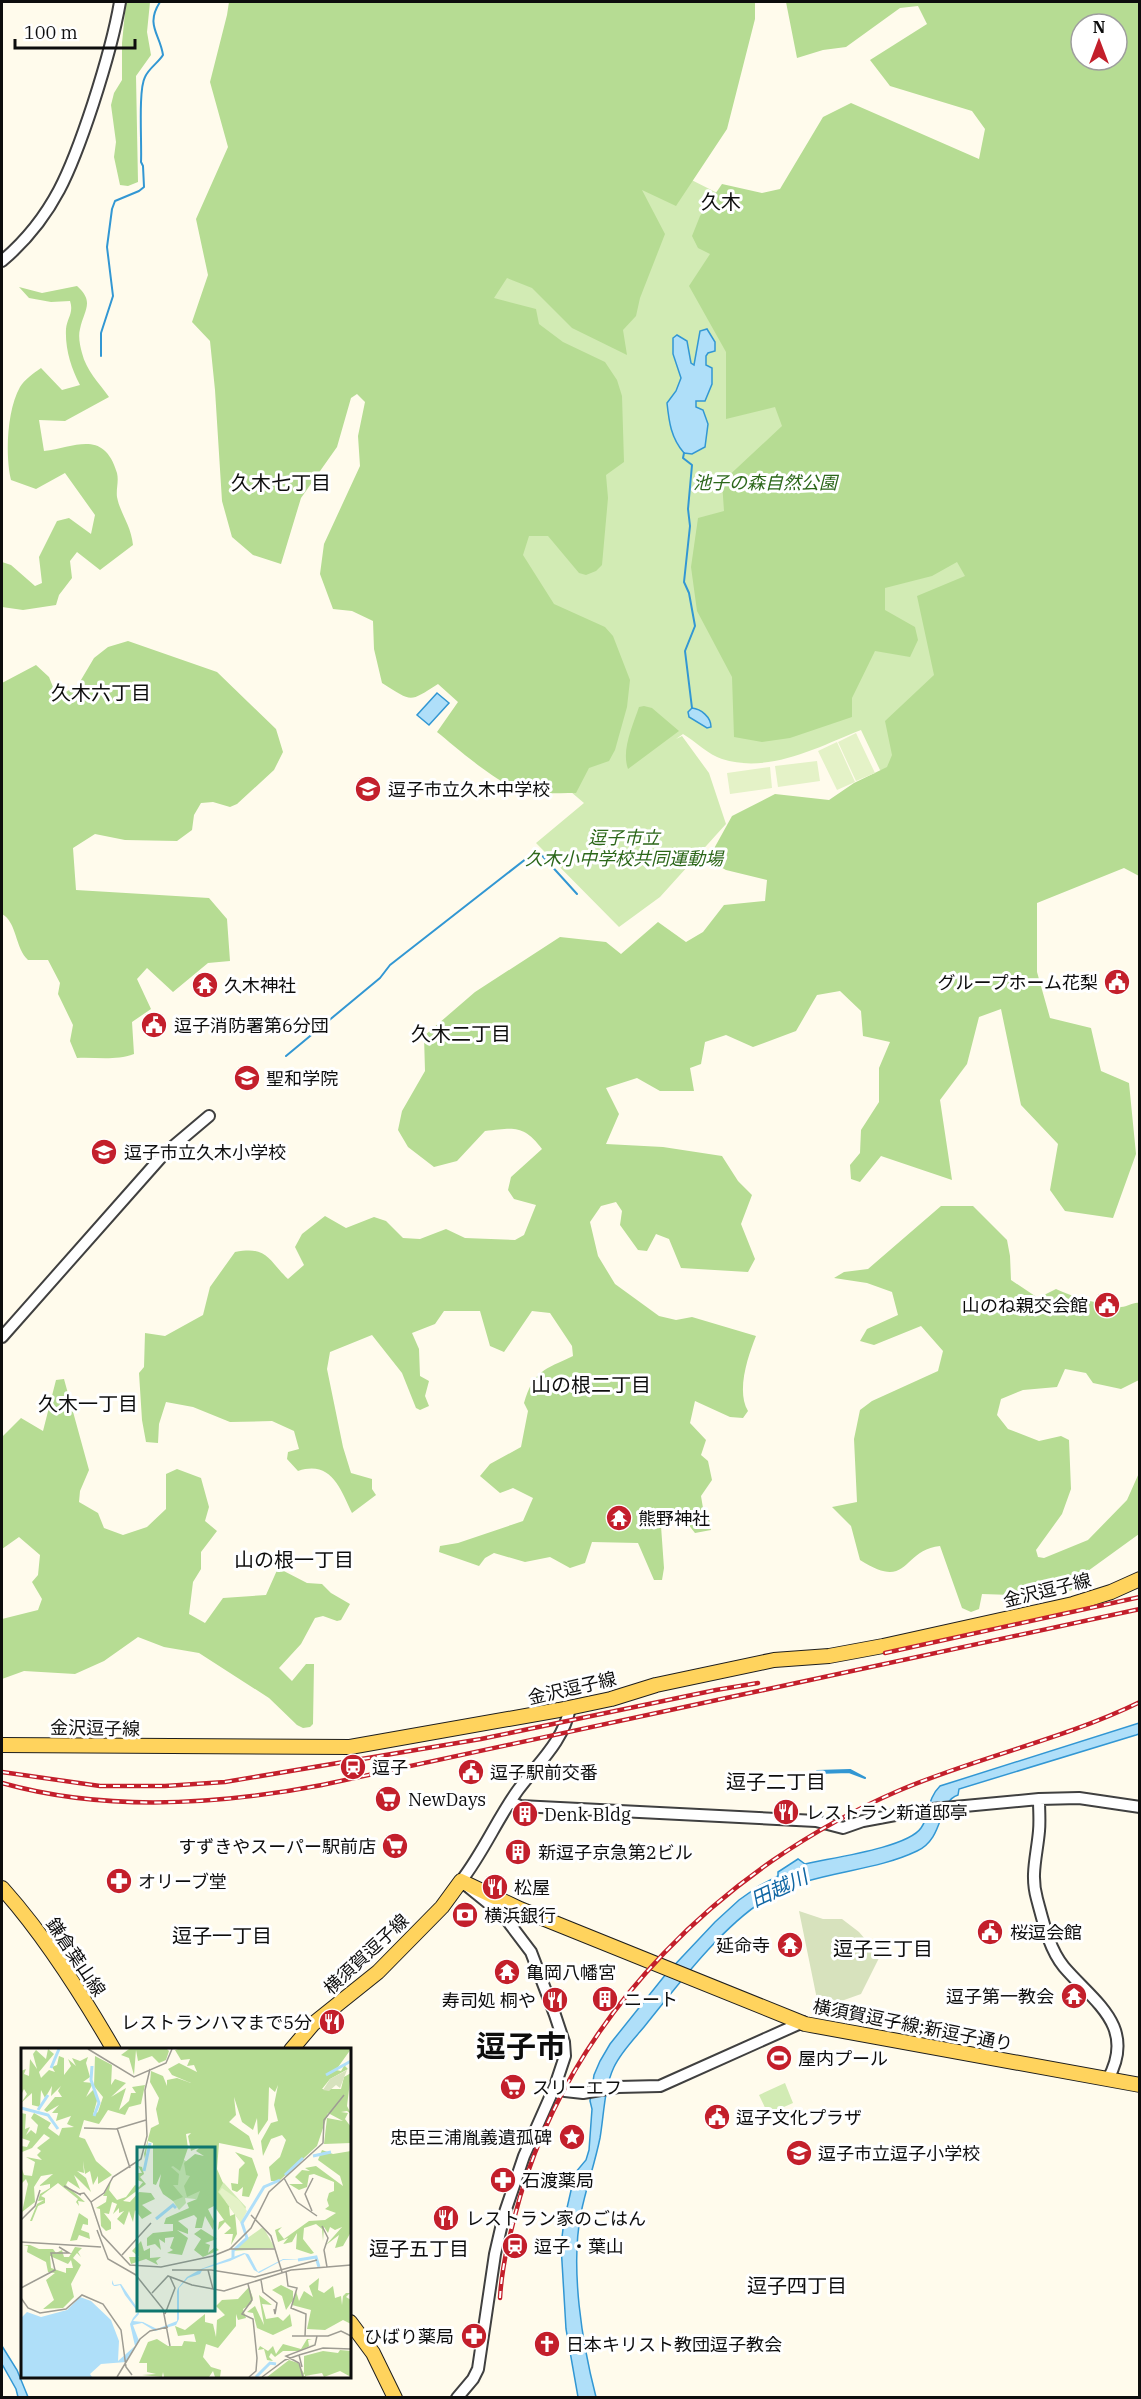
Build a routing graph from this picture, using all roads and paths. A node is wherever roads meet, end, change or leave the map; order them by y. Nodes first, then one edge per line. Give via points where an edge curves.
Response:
1 (120, 2) edge
2 (2, 261) edge
3 (209, 1116) dead end
4 (2, 1337) edge
5 (1140, 1579) edge
6 (570, 1708) junction
7 (2, 1745) edge
8 (1039, 1799) junction
9 (511, 1802) junction
10 (1140, 1807) edge
11 (461, 1881) junction
12 (2, 1888) edge
13 (520, 1909) junction
14 (503, 1915) junction
15 (802, 2022) junction
16 (113, 2048) edge
17 (292, 2048) edge
18 (1108, 2079) junction
19 (1140, 2085) edge
20 (555, 2086) junction
21 (351, 2323) edge
22 (395, 2397) edge
23 (457, 2397) edge

1 - 2 street via 112,47 63,186 40,222
3 - 4 street via 164,1154
5 - 6 main road, 金沢逗子線 via 1093,1598 1053,1608 847,1653 758,1663
6 - 7 main road, 金沢逗子線 via 339,1748
6 - 9 street via 555,1744
8 - 9 street via 922,1810 843,1828 816,1821 520,1806
8 - 10 street via 1079,1798
8 - 18 street via 1034,1888 1045,1928 1063,1965 1099,2002 1115,2026 1115,2060
9 - 11 street
11 - 13 main road
11 - 14 street
11 - 17 main road, 横須賀逗子線 via 442,1907 378,1972 313,2024
12 - 16 main road, 鎌倉葉山線 via 44,1941
13 - 14 main road
13 - 15 main road, 横須賀逗子線;新逗子通り
14 - 20 street via 531,1952 564,2042 565,2056
15 - 18 main road, 横須賀逗子線;新逗子通り
15 - 20 street via 665,2084 588,2093
18 - 19 main road, 横須賀逗子線;新逗子通り
20 - 23 street via 524,2156 504,2215 478,2369
21 - 22 main road via 373,2353

